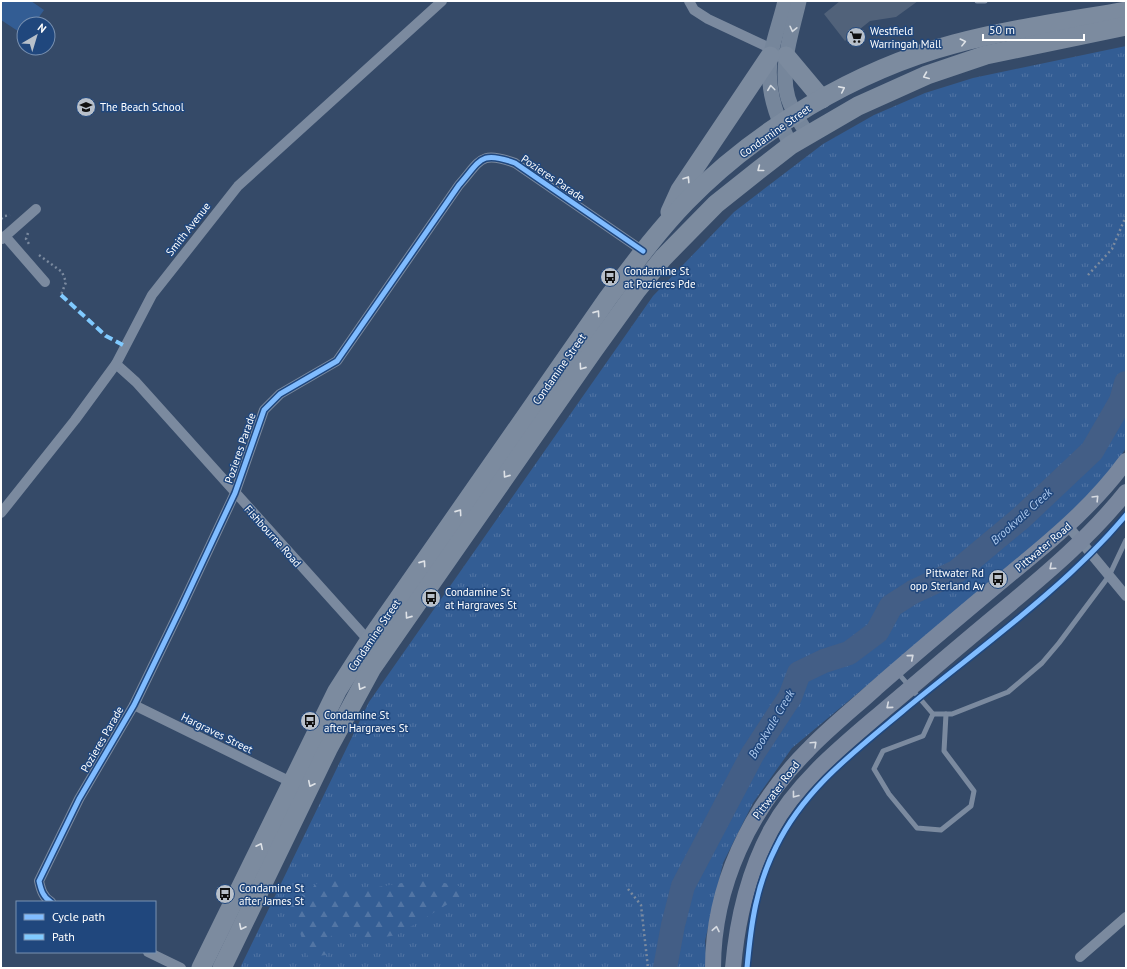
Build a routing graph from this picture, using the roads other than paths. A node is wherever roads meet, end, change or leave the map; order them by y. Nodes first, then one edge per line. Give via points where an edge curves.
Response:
1 (442, 1) edge
2 (690, 1) edge
3 (785, 1) edge
4 (799, 1) edge
5 (976, 1) edge
6 (985, 1) edge
7 (1126, 11) edge
8 (1126, 26) edge
9 (776, 54) junction
10 (822, 99) junction
11 (795, 115) junction
12 (780, 125) junction
13 (808, 135) junction
14 (791, 145) junction
15 (36, 209) dead end
16 (664, 226) junction
17 (3, 238) edge
18 (643, 251) junction
19 (45, 282) dead end
20 (116, 364) junction
21 (1126, 461) edge
22 (1126, 492) edge
23 (235, 493) junction
24 (1, 513) edge
25 (1068, 526) junction
26 (1126, 540) edge
27 (1081, 542) junction
28 (1108, 576) junction
29 (1126, 596) edge
30 (368, 641) junction
31 (382, 654) junction
32 (896, 670) junction
33 (910, 688) junction
34 (134, 705) junction
35 (933, 714) junction
36 (946, 714) junction
37 (291, 782) junction
38 (49, 901) edge
39 (1126, 917) edge
40 (150, 953) edge
41 (1080, 957) dead end
42 (181, 968) edge
43 (201, 968) edge
44 (222, 968) edge
45 (713, 968) edge
46 (733, 968) edge

1 - 20 street, Smith Avenue via 238,186 152,295
2 - 9 street via 694,10 708,19
3 - 9 street
4 -> 9 street
5 - 6 lane
10 -> 7 highway, Condamine Street via 886,68 953,45
8 -> 13 highway, Condamine Street via 1011,48 962,62 858,106
9 - 10 highway
9 - 11 street
12 -> 9 street via 770,85
16 -> 9 highway via 680,190
10 - 11 highway, Condamine Street
11 - 12 highway, Condamine Street
11 - 13 street
12 - 14 street
12 - 16 highway, Condamine Street via 710,180
13 - 14 highway, Condamine Street
14 -> 31 highway, Condamine Street via 716,204 646,279
15 - 17 street
16 - 18 highway, Condamine Street
17 - 19 street
18 - 23 street, Pozieres Parade via 515,163 496,156 481,159 459,185 337,361 280,394 264,410
30 -> 18 highway, Condamine Street
20 - 23 street, Fishbourne Road via 136,382
20 - 24 street, Smith Avenue
25 -> 21 main road, Pittwater Road via 1098,496
22 - 27 main road, Pittwater Road
23 - 30 street, Fishbourne Road
23 - 34 street, Pozieres Parade
25 - 27 street
32 -> 25 main road, Pittwater Road
26 - 28 lane
27 - 28 street
27 -> 33 main road, Pittwater Road
28 - 29 street
28 - 36 lane via 1060,643 1042,663 1008,692 952,714
30 - 31 highway, Fishbourne Road
30 - 37 highway, Condamine Street via 337,691
31 -> 44 highway, Condamine Street via 349,708 328,749
32 - 33 lane
45 -> 32 main road, Pittwater Road via 714,938 723,895 734,859 763,804 807,751
33 - 35 lane
33 -> 46 main road, Pittwater Road via 826,761 805,783 777,820 750,878 741,910
34 - 37 street, Hargraves Street
34 - 38 street, Pozieres Parade via 47,861 39,881 41,890
35 - 36 lane
35 - 36 lane via 923,736 884,751 874,769 889,794 917,828 941,830 971,806 974,791 944,751
43 -> 37 highway, Condamine Street
39 - 41 street
40 - 42 street

